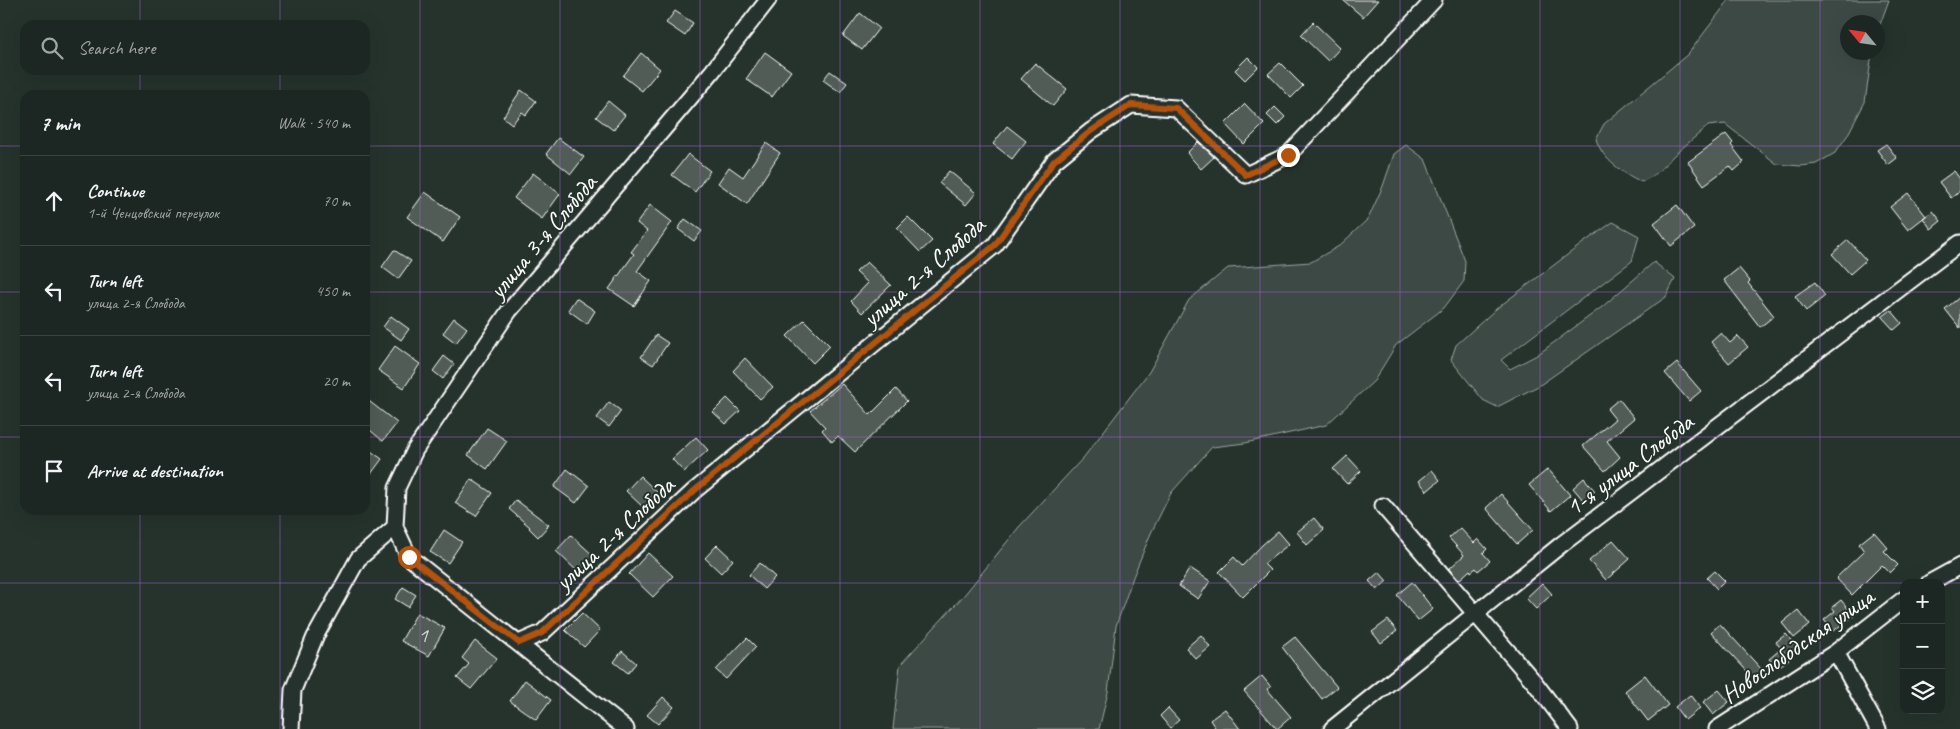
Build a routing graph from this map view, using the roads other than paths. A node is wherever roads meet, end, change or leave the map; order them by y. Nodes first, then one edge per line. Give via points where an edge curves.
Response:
1 (768, 0) edge
2 (1434, 0) edge
3 (1960, 243) edge
4 (1383, 506) dead end
5 (395, 527) junction
6 (1960, 566) edge
7 (1936, 579) edge
8 (1900, 603) edge
9 (1475, 614) junction
10 (519, 643) junction
11 (1836, 652) junction
12 (291, 729) edge
13 (626, 729) edge
14 (1332, 729) edge
15 (1570, 729) edge
16 (1717, 729) edge
17 (1878, 729) edge

1 - 5 street, улица 3-я Слобода via 711,73 509,311 415,450 397,488
2 - 10 street, улица 2-я Слобода via 1288,155 1246,175 1176,108 1131,105 1091,131 1054,161 995,245 694,491 542,633
3 - 9 street, 1-я улица Слобода via 1562,544
4 - 9 street
5 - 10 street via 409,557
5 - 12 street via 358,559 314,637 294,690
6 - 7 street
8 - 11 street, Новослободская улица
9 - 14 street, 1-я улица Слобода
9 - 15 street
10 - 13 street
11 - 16 street, Новослободская улица
11 - 17 street

